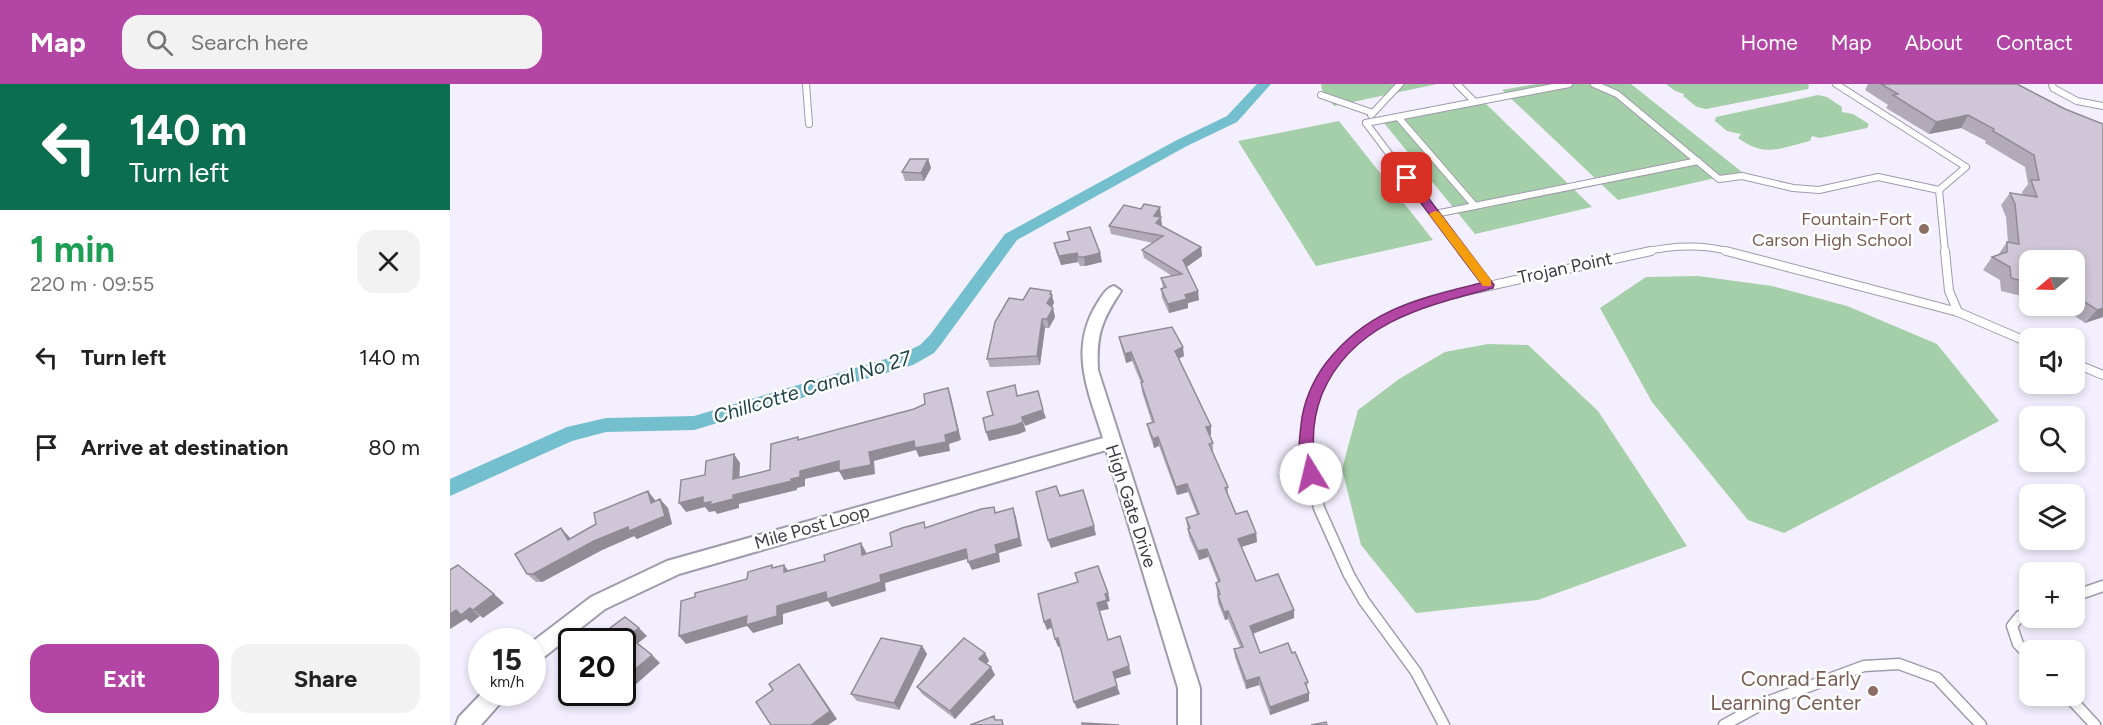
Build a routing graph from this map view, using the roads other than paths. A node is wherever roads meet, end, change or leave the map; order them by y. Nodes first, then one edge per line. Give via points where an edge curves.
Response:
1 (806, 84) edge
2 (1400, 84) edge
3 (1457, 84) edge
4 (1569, 84) edge
5 (1594, 84) edge
6 (1836, 84) edge
7 (2052, 84) edge
8 (1321, 95) dead end
9 (1475, 102) junction
10 (2103, 106) edge
11 (1373, 113) junction
12 (1398, 117) junction
13 (1366, 123) junction
14 (808, 124) dead end
15 (1698, 161) junction
16 (1939, 190) junction
17 (1474, 206) junction
18 (1435, 214) junction
19 (1488, 285) junction
20 (1114, 291) dead end
21 (1958, 312) junction
22 (2019, 338) edge
23 (2085, 368) edge
24 (2103, 375) edge
25 (1110, 442) junction
26 (2103, 586) edge
27 (2085, 592) edge
28 (2019, 617) edge
29 (546, 643) edge
30 (2019, 645) edge
31 (484, 706) edge
32 (2077, 706) edge
33 (467, 725) edge
34 (1189, 725) edge
35 (1444, 725) edge
36 (1724, 725) edge
37 (1981, 725) edge
38 (2095, 725) edge

1 - 14 lane
2 - 11 lane
3 - 9 lane
4 - 9 lane
5 - 15 lane via 1617,94
6 - 16 lane via 1965,167
7 - 10 lane via 2077,101
8 - 11 lane
9 - 12 lane
11 - 13 lane
12 - 13 lane
12 - 17 lane
13 - 18 lane
15 - 16 lane via 1719,178 1742,176 1793,188 1819,190 1878,177
15 - 17 lane
16 - 21 lane via 1949,291
17 - 18 lane
18 - 19 lane
19 - 21 lane, Trojan Point via 1672,246 1694,245
19 - 35 lane, Trojan Point via 1432,299 1366,329 1323,376 1309,411 1305,454 1322,516 1359,592 1412,666
20 - 25 street, High Gate Drive via 1100,309 1088,338 1089,370
21 - 22 lane, Trojan Point
23 - 24 lane
25 - 29 street, Mile Post Loop via 674,567 598,603
25 - 34 street, High Gate Drive via 1189,688
26 - 27 lane
28 - 30 lane via 2012,626
31 - 33 street
32 - 38 lane
36 - 37 lane via 1764,703 1864,666 1899,664 1937,678

